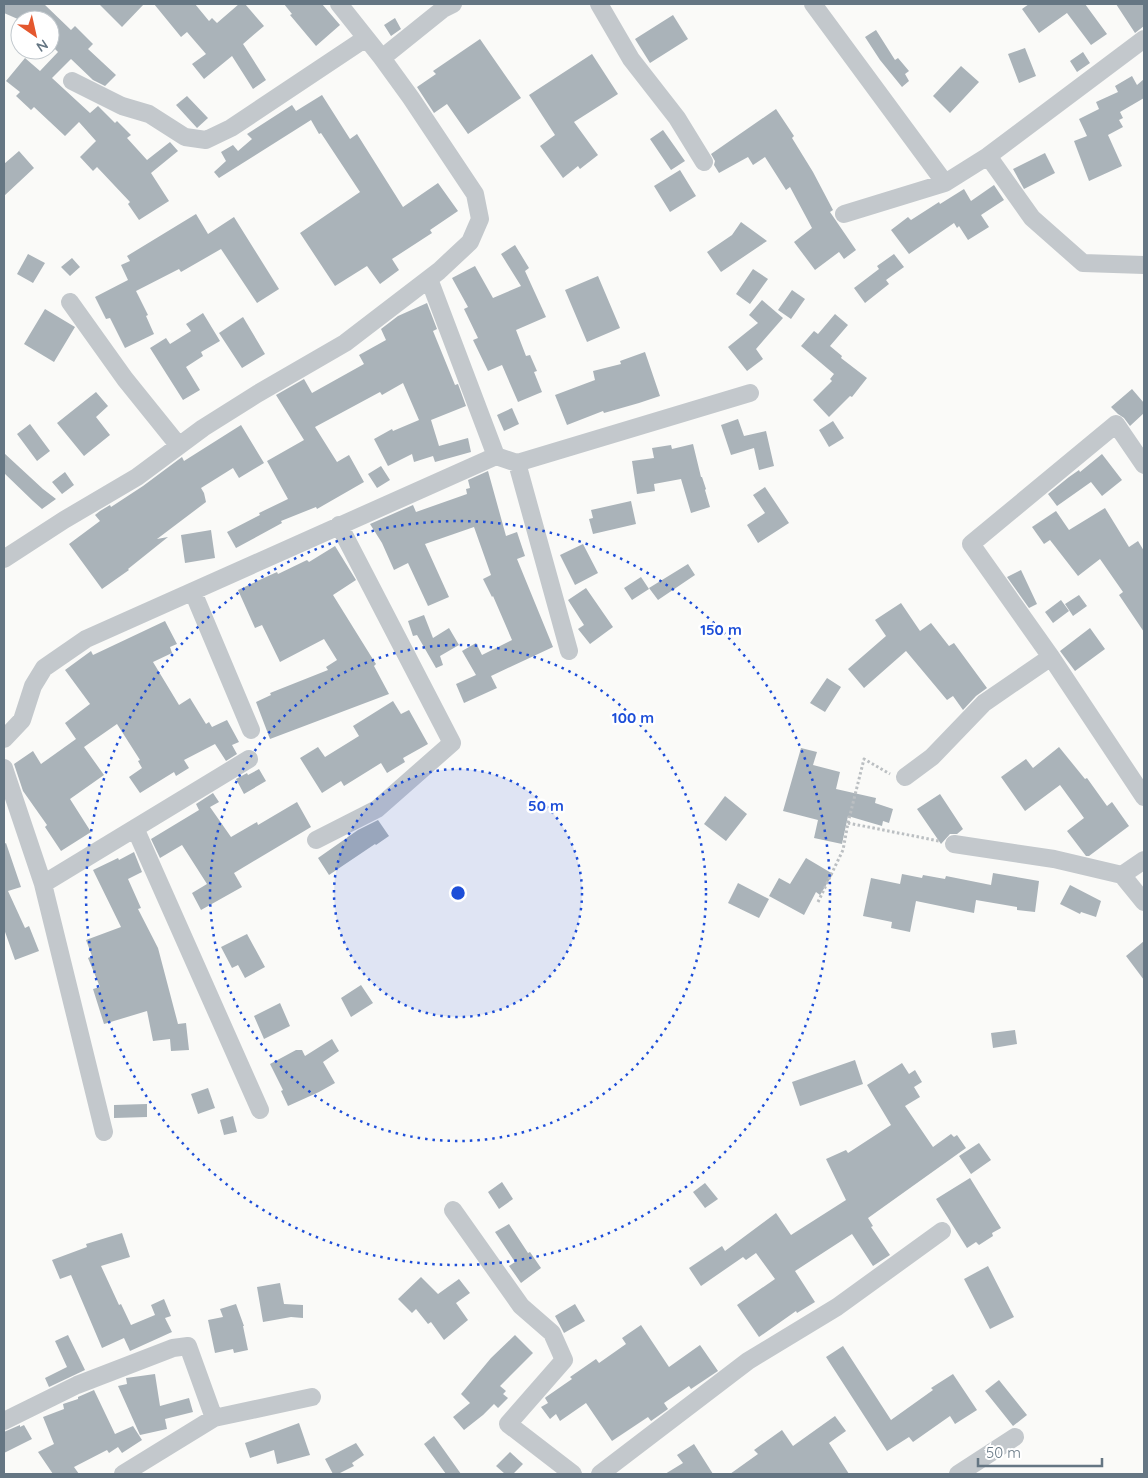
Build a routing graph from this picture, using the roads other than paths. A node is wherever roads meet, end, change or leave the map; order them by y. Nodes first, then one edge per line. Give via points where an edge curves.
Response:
1 (339, 4) edge
2 (453, 4) edge
3 (599, 4) edge
4 (813, 4) edge
5 (366, 38) junction
6 (1144, 39) edge
7 (382, 58) junction
8 (72, 81) dead end
9 (988, 156) junction
10 (704, 162) dead end
11 (945, 183) junction
12 (844, 214) dead end
13 (1144, 264) edge
14 (429, 279) junction
15 (70, 302) dead end
16 (750, 393) dead end
17 (179, 446) junction
18 (496, 456) junction
19 (517, 463) junction
20 (1144, 465) edge
21 (339, 525) junction
22 (4, 559) edge
23 (193, 592) junction
24 (568, 650) dead end
25 (1051, 657) junction
26 (251, 730) dead end
27 (4, 739) edge
28 (249, 759) dead end
29 (4, 768) edge
30 (905, 776) road end
31 (1144, 797) edge
32 (135, 828) junction
33 (316, 840) dead end
34 (954, 844) road end
35 (1144, 860) edge
36 (1122, 875) junction
37 (43, 884) junction
38 (1144, 902) edge
39 (260, 1110) dead end
40 (104, 1132) dead end
41 (453, 1210) dead end
42 (942, 1232) dead end
43 (312, 1397) dead end
44 (214, 1418) junction
45 (4, 1420) edge
46 (1014, 1437) dead end
47 (123, 1474) edge
48 (573, 1474) edge
49 (600, 1474) edge
50 (958, 1474) edge

1 - 5 street
2 - 7 street
3 - 10 street via 631,59 677,118
4 - 11 street
5 - 7 street
5 - 8 street via 231,128 206,140 185,137 149,114 122,106
6 - 9 street
7 - 14 street via 475,194 480,219 470,242
9 - 11 street
9 - 13 street via 1032,218 1084,263
11 - 12 street
14 - 17 street via 345,343 249,399
14 - 18 street
15 - 17 street via 125,379
16 - 19 street
17 - 22 street via 137,477
18 - 19 street
18 - 21 street
19 - 24 street
20 - 25 street via 1116,424 971,544
21 - 23 street
21 - 33 street via 452,743 377,809
23 - 26 street
23 - 27 street via 86,638 44,668 33,686 22,720
25 - 30 street via 984,703 932,757
25 - 31 street
28 - 32 street
29 - 37 street
32 - 37 street
32 - 39 street
34 - 36 street via 1054,859
35 - 36 street
36 - 38 street
37 - 40 street
41 - 48 street via 521,1306 552,1333 564,1360 508,1424
42 - 49 street via 837,1307 748,1361
43 - 44 street
44 - 45 street via 188,1346 173,1348 77,1385
44 - 47 street
46 - 50 street

